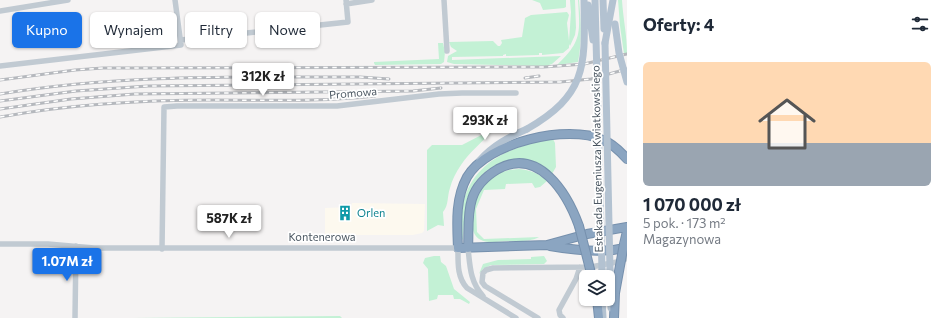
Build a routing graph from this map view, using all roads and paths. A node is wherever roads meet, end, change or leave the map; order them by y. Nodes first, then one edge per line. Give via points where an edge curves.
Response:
1 (68, 0) edge
2 (175, 0) edge
3 (372, 0) edge
4 (444, 0) edge
5 (584, 0) edge
6 (587, 0) edge
7 (595, 0) edge
8 (603, 0) edge
9 (613, 0) edge
10 (346, 2) edge
11 (0, 11) edge
12 (181, 40) junction
13 (605, 43) junction
14 (447, 51) dead end
15 (597, 62) junction
16 (0, 66) edge
17 (627, 82) edge
18 (516, 93) dead end
19 (627, 159) edge
20 (476, 165) junction
21 (627, 227) edge
22 (627, 231) edge
23 (0, 244) edge
24 (547, 245) junction
25 (76, 246) junction
26 (627, 247) edge
27 (162, 248) junction
28 (458, 248) junction
29 (468, 248) junction
30 (627, 258) edge
31 (580, 267) junction
32 (590, 270) edge
33 (602, 270) edge
34 (484, 298) junction
35 (597, 306) edge
36 (602, 306) edge
37 (75, 318) edge
38 (516, 318) edge
39 (538, 318) edge
40 (563, 318) edge
41 (599, 318) edge
42 (603, 318) edge
43 (613, 318) edge

1 - 11 street
2 - 12 street
3 - 10 street
4 - 14 street
5 - 20 main road, bridge via 584,58 573,90 545,119 494,146
6 - 15 main road, bridge
7 - 15 main road, Estakada Eugeniusza Kwiatkowskiego, bridge
8 - 13 main road, Estakada Eugeniusza Kwiatkowskiego
9 - 13 main road
9 - 17 main road, bridge via 616,39
10 - 12 street via 348,22
12 - 16 street via 182,45 176,46
13 - 43 main road, Estakada Eugeniusza Kwiatkowskiego, bridge
15 - 33 main road, Estakada Eugeniusza Kwiatkowskiego, bridge
18 - 27 street, Promowa via 446,94 337,106 164,107
19 - 20 highway, bridge via 603,140 586,135 553,134 516,144
20 - 28 highway via 468,176 459,199
21 - 24 highway, Kontenerowa
22 - 43 highway, bridge
23 - 25 street, Kontenerowa
24 - 26 highway, Kontenerowa via 577,250
24 - 29 highway, Kontenerowa
25 - 27 street, Kontenerowa
25 - 37 street
27 - 28 street, Kontenerowa
28 - 29 highway, Kontenerowa
28 - 34 street via 459,273 463,284 470,292
29 - 32 highway, bridge via 470,208 475,191 486,177 496,170 512,164 528,165 547,174 567,199 579,226
29 - 34 street via 471,275
30 - 31 street via 591,267
31 - 39 street via 493,268 483,273 482,282 485,286
31 - 40 street via 559,310
34 - 38 street
35 - 41 highway
36 - 42 main road

